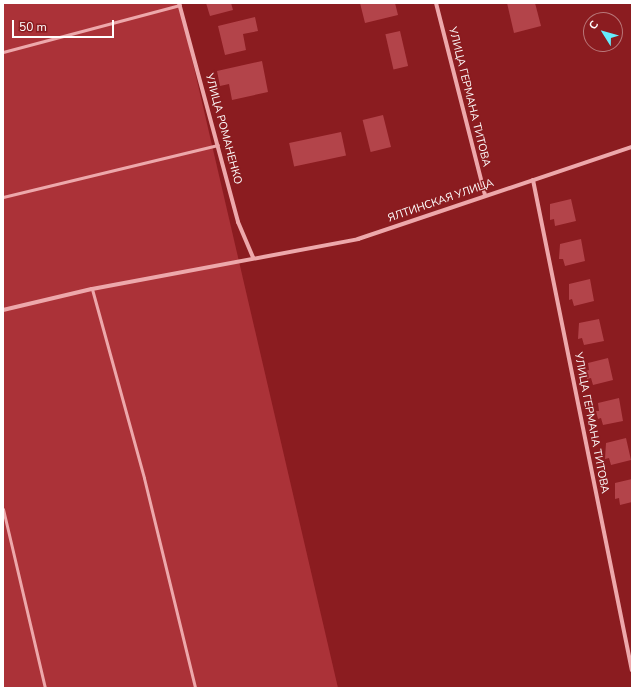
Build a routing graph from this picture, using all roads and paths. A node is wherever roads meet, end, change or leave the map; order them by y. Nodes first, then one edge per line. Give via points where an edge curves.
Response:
1 (436, 3) edge
2 (180, 4) edge
3 (3, 52) edge
4 (218, 145) junction
5 (632, 148) edge
6 (533, 180) junction
7 (485, 195) junction
8 (3, 197) edge
9 (253, 258) junction
10 (92, 289) junction
11 (3, 310) edge
12 (3, 509) edge
13 (632, 670) edge
14 (45, 688) edge
15 (195, 688) edge

1 - 7 street, УЛИЦА ГЕРМАНА ТИТОВА
2 - 3 lane
2 - 4 street, УЛИЦА РОМАНЕНКО
4 - 8 lane
4 - 9 street, УЛИЦА РОМАНЕНКО via 238,222
5 - 6 street, ЯЛТИНСКАЯ УЛИЦА
6 - 7 street, ЯЛТИНСКАЯ УЛИЦА
6 - 13 street, УЛИЦА ГЕРМАНА ТИТОВА
7 - 9 street, ЯЛТИНСКАЯ УЛИЦА via 358,239
9 - 10 street, ЯЛТИНСКАЯ УЛИЦА
10 - 11 street, ЯЛТИНСКАЯ УЛИЦА
10 - 15 lane via 144,478
12 - 14 lane

